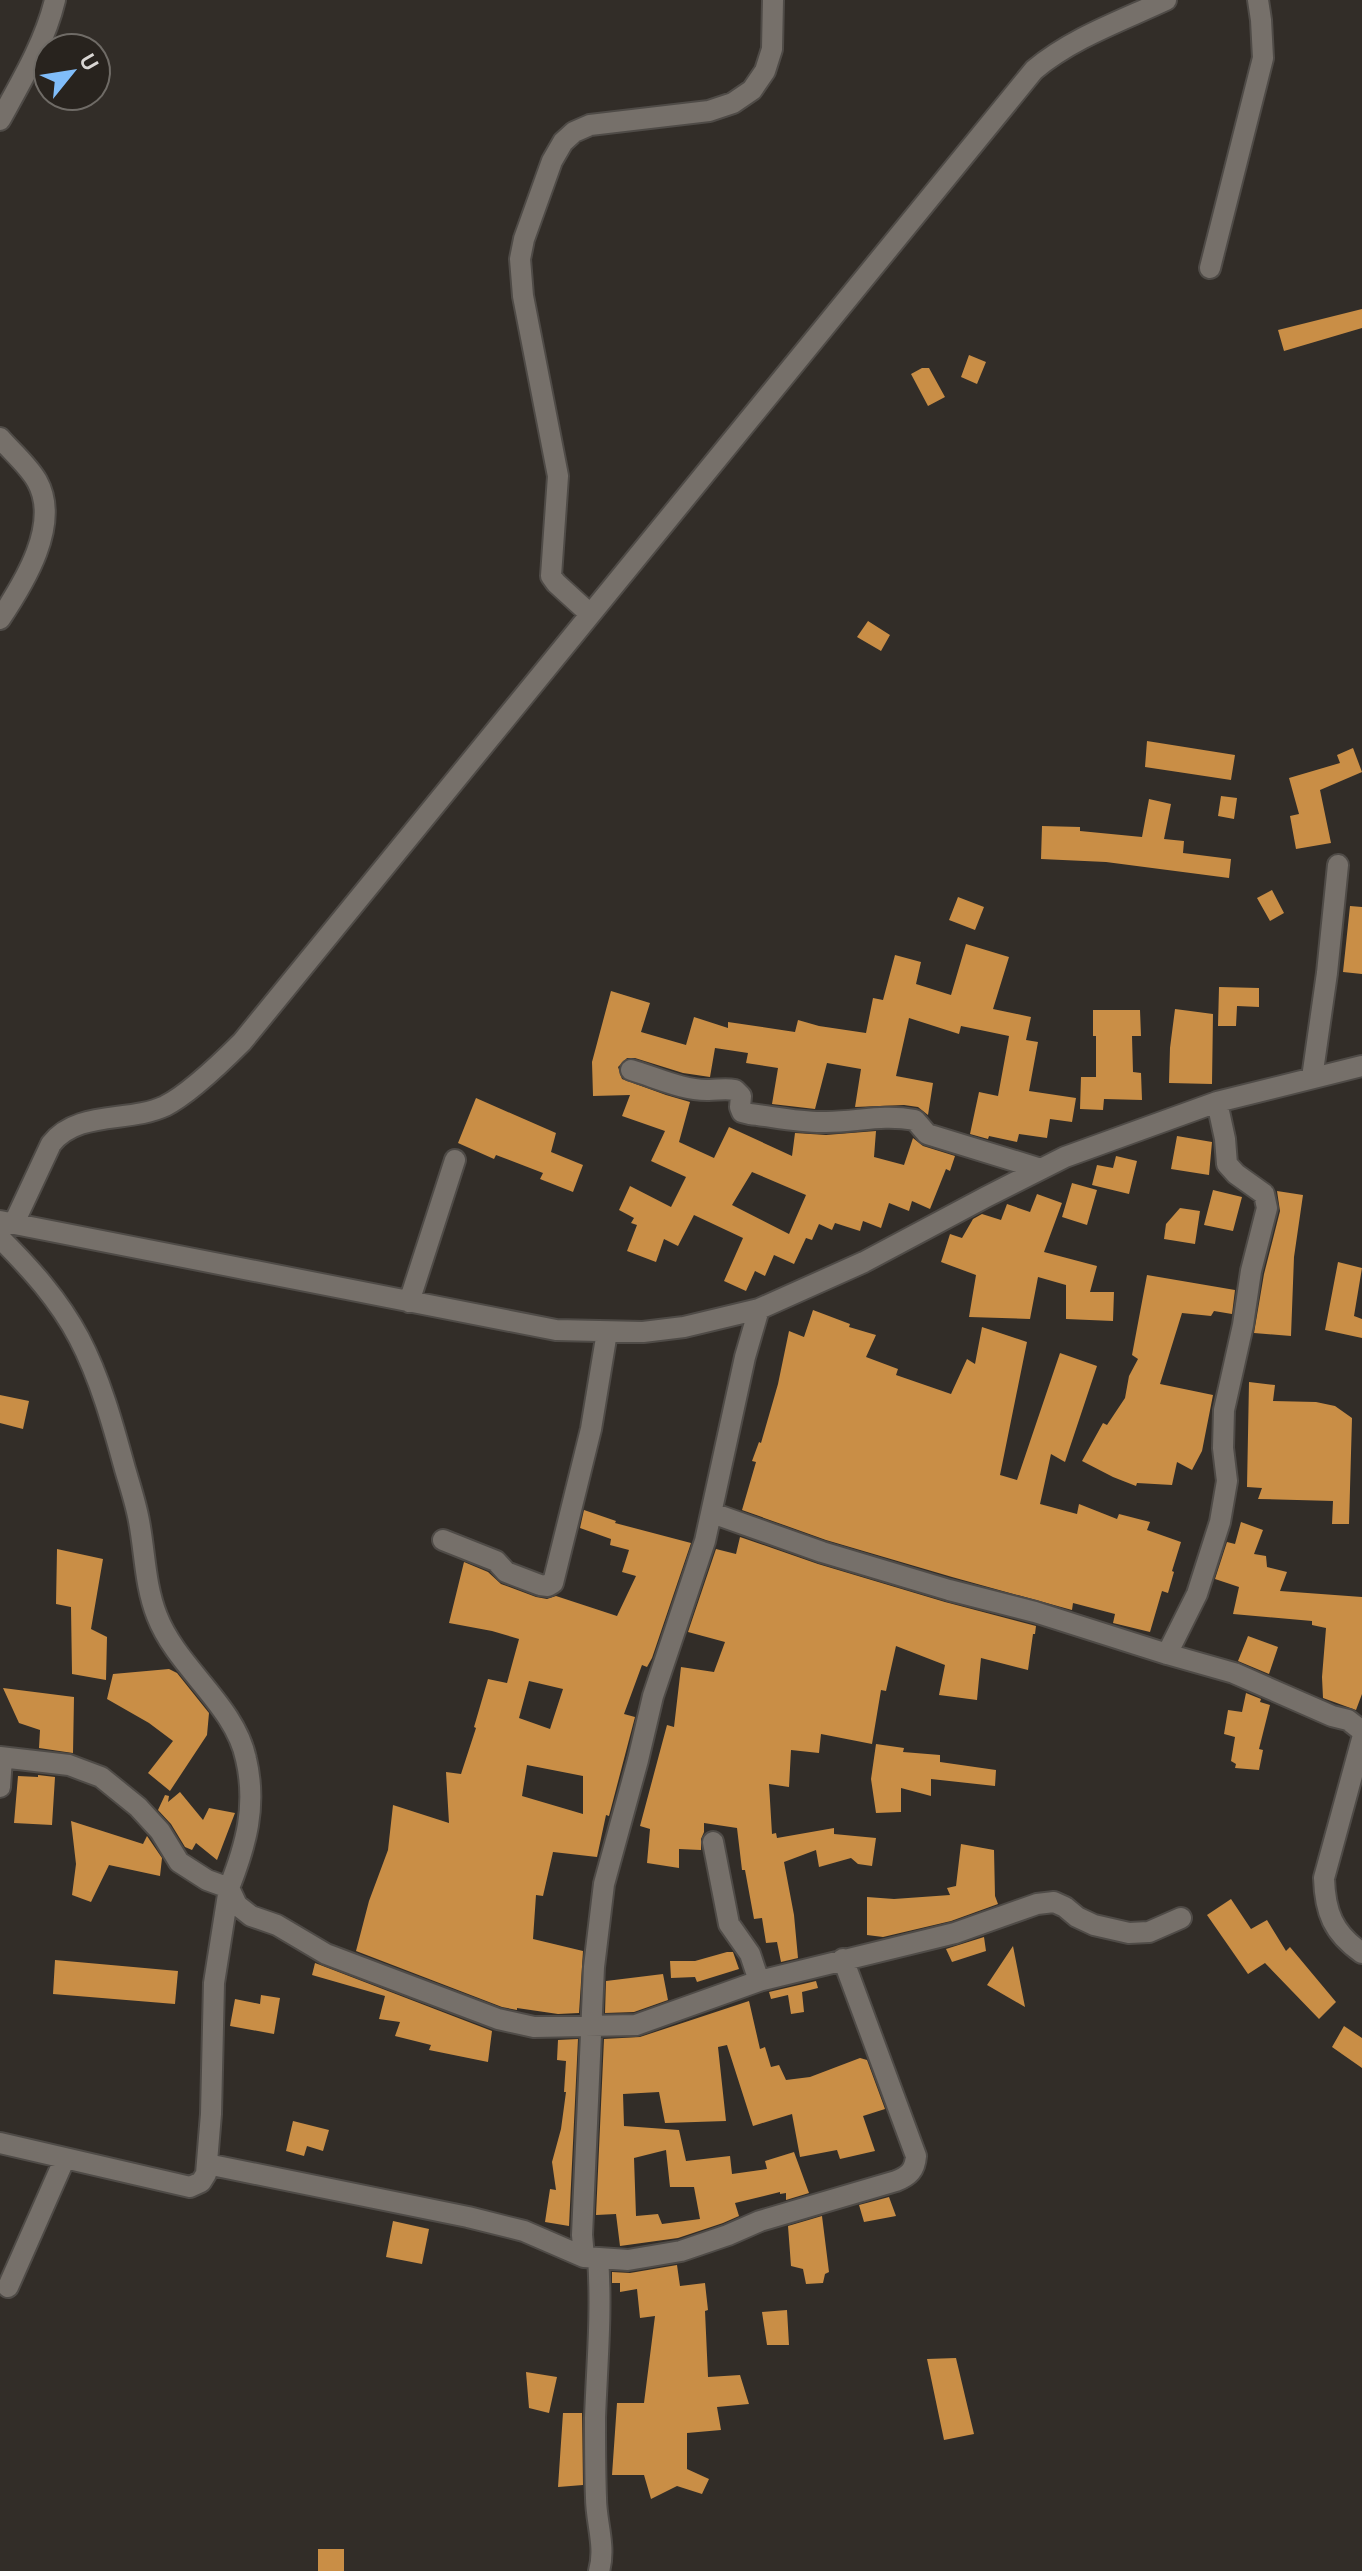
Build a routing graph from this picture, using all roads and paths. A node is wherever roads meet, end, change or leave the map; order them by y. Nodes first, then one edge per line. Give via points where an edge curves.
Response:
1 (55, 0) edge
2 (773, 0) edge
3 (1166, 0) edge
4 (1258, 0) edge
5 (0, 120) edge
6 (1210, 268) dead end
7 (0, 438) edge
8 (590, 614) junction
9 (0, 619) edge
10 (1338, 865) dead end
11 (1362, 1066) edge
12 (631, 1070) dead end
13 (1312, 1078) junction
14 (1217, 1102) junction
15 (455, 1160) dead end
16 (1041, 1169) junction
17 (5, 1227) edge
18 (409, 1302) junction
19 (759, 1309) junction
20 (607, 1332) junction
21 (712, 1513) junction
22 (443, 1540) dead end
23 (1167, 1654) junction
24 (1362, 1731) edge
25 (1362, 1739) edge
26 (1, 1758) edge
27 (0, 1787) edge
28 (713, 1842) dead end
29 (229, 1888) junction
30 (1181, 1918) dead end
31 (1362, 1953) edge
32 (843, 1959) junction
33 (759, 1981) junction
34 (593, 2026) junction
35 (0, 2143) edge
36 (65, 2158) junction
37 (207, 2164) junction
38 (591, 2258) junction
39 (8, 2287) dead end
40 (599, 2571) edge

1 - 5 street
2 - 8 street via 772,49 752,90 709,111 614,121 574,132 552,161 524,239 523,296 558,476 551,576
3 - 8 street via 1051,55 1034,70
4 - 6 street via 1263,58
7 - 9 street via 37,480 46,509 37,554
8 - 17 street via 242,1042 164,1107 72,1126 58,1135
10 - 13 street
11 - 13 street
12 - 16 street via 708,1091 735,1090 742,1112 750,1114 818,1122 915,1120 927,1134
13 - 14 street
14 - 16 street
14 - 23 street via 1227,1164 1264,1194 1267,1208 1224,1410 1227,1481 1220,1522 1197,1594
15 - 18 street
16 - 19 street via 864,1262
17 - 18 street
17 - 29 street via 79,1338 113,1427 139,1521 157,1617 239,1737 251,1808
18 - 20 street via 556,1330
19 - 20 street via 684,1327
19 - 21 street
20 - 22 street via 591,1429 553,1583 540,1585 506,1572 496,1561
21 - 23 street via 822,1552
21 - 34 street via 653,1696 604,1884
23 - 24 street via 1234,1673 1348,1720
25 - 31 street via 1324,1878 1329,1917 1341,1937
26 - 27 street
26 - 29 street via 69,1765 101,1777 138,1807 179,1862
28 - 33 street via 729,1924 750,1954
29 - 34 street via 237,1905 251,1916 326,1954 498,2019 534,2027
29 - 37 street via 214,1983
30 - 32 street via 1149,1932 1129,1933 1094,1925 1054,1902 1037,1904 955,1933
32 - 33 street
32 - 38 street via 916,2156 906,2178 760,2221 681,2251 628,2260
33 - 34 street via 636,2025
34 - 38 street via 582,2235
35 - 36 street
36 - 37 street via 190,2187 201,2182
36 - 39 street
37 - 38 street via 482,2220
38 - 40 street via 601,2288 595,2478

